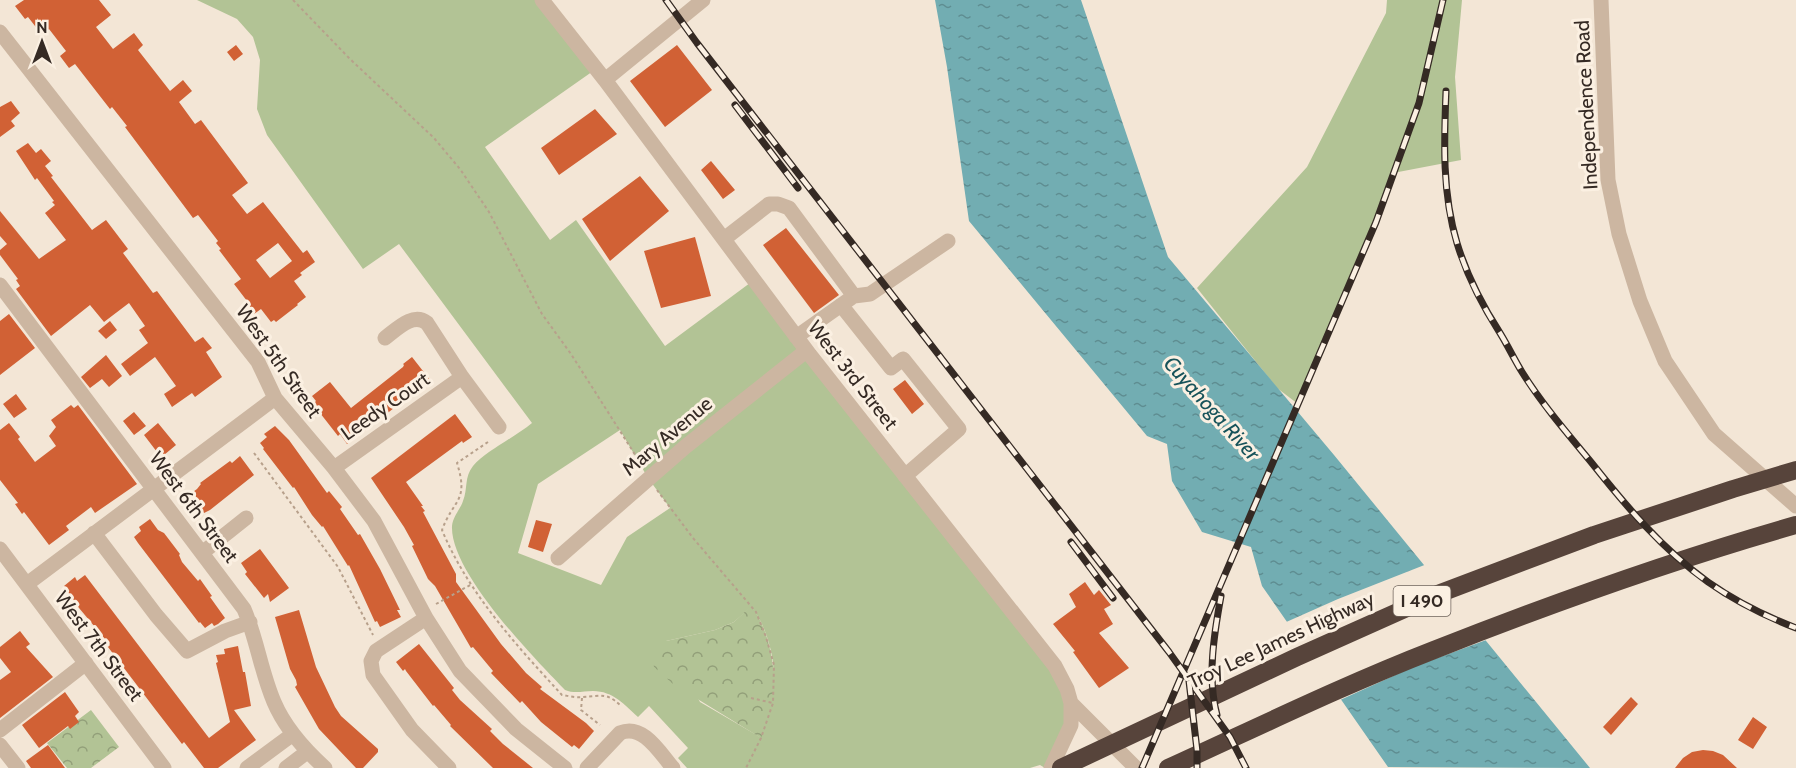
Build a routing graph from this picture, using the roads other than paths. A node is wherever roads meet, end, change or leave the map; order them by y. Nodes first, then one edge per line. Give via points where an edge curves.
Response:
1 (542, 0) edge
2 (703, 0) edge
3 (1600, 0) edge
4 (0, 32) edge
5 (605, 80) junction
6 (724, 239) junction
7 (948, 241) dead end
8 (0, 285) edge
9 (847, 300) junction
10 (796, 337) junction
11 (385, 338) dead end
12 (806, 351) junction
13 (462, 377) junction
14 (275, 398) junction
15 (499, 427) dead end
16 (334, 468) junction
17 (1796, 470) edge
18 (905, 476) junction
19 (155, 488) junction
20 (1796, 506) edge
21 (246, 518) dead end
22 (1796, 525) edge
23 (94, 533) junction
24 (0, 549) edge
25 (202, 552) junction
26 (558, 558) dead end
27 (27, 584) junction
28 (426, 618) junction
29 (250, 622) junction
30 (86, 663) junction
31 (1071, 703) junction
32 (0, 730) edge
33 (292, 734) junction
34 (0, 745) edge
35 (307, 752) junction
36 (18, 768) edge
37 (164, 768) edge
38 (247, 768) edge
39 (286, 768) edge
40 (325, 768) edge
41 (449, 768) edge
42 (565, 768) edge
43 (587, 768) edge
44 (673, 768) edge
45 (1050, 768) edge
46 (1060, 768) edge
47 (1136, 768) edge
48 (1168, 768) edge

1 - 5 street, West 3rd Street
2 - 5 street
3 - 20 street, Independence Road via 1608,180 1619,234 1640,301 1665,361 1714,434
4 - 14 street, West 5th Street via 258,362
5 - 6 street, West 3rd Street
6 - 9 street via 769,204 789,208
6 - 10 street, West 3rd Street
7 - 9 street via 870,294
8 - 19 street, West 6th Street
9 - 10 street
9 - 18 street via 891,368 903,359 959,429
10 - 12 street, West 3rd Street
11 - 13 street via 408,322 422,319
12 - 18 street, West 3rd Street
12 - 26 street, Mary Avenue via 648,478
13 - 15 street
13 - 16 street, Leedy Court
14 - 16 street, West 5th Street
14 - 19 street
16 - 28 street, West 5th Street via 374,521
17 - 46 highway, Troy Lee James Highway / I 490 via 1594,535 1438,594
18 - 31 street, West 3rd Street via 1055,666
19 - 23 street
19 - 25 street, West 6th Street
21 - 25 street
22 - 48 highway, I 490 via 1642,573 1433,650
23 - 27 street
23 - 29 street via 187,651
24 - 27 street, West 7th Street
25 - 29 street, West 6th Street
27 - 30 street, West 7th Street
28 - 41 street via 376,651 371,661 373,675 412,730
28 - 42 street, West 5th Street via 460,671 516,729
29 - 33 street, West 6th Street via 274,703
30 - 32 street
30 - 37 street, West 7th Street
31 - 45 street via 1071,725
31 - 47 street, West 3rd Street
33 - 35 street, West 6th Street
33 - 38 street
34 - 36 street
35 - 39 street
35 - 40 street, West 6th Street
43 - 44 street via 624,731 644,735

